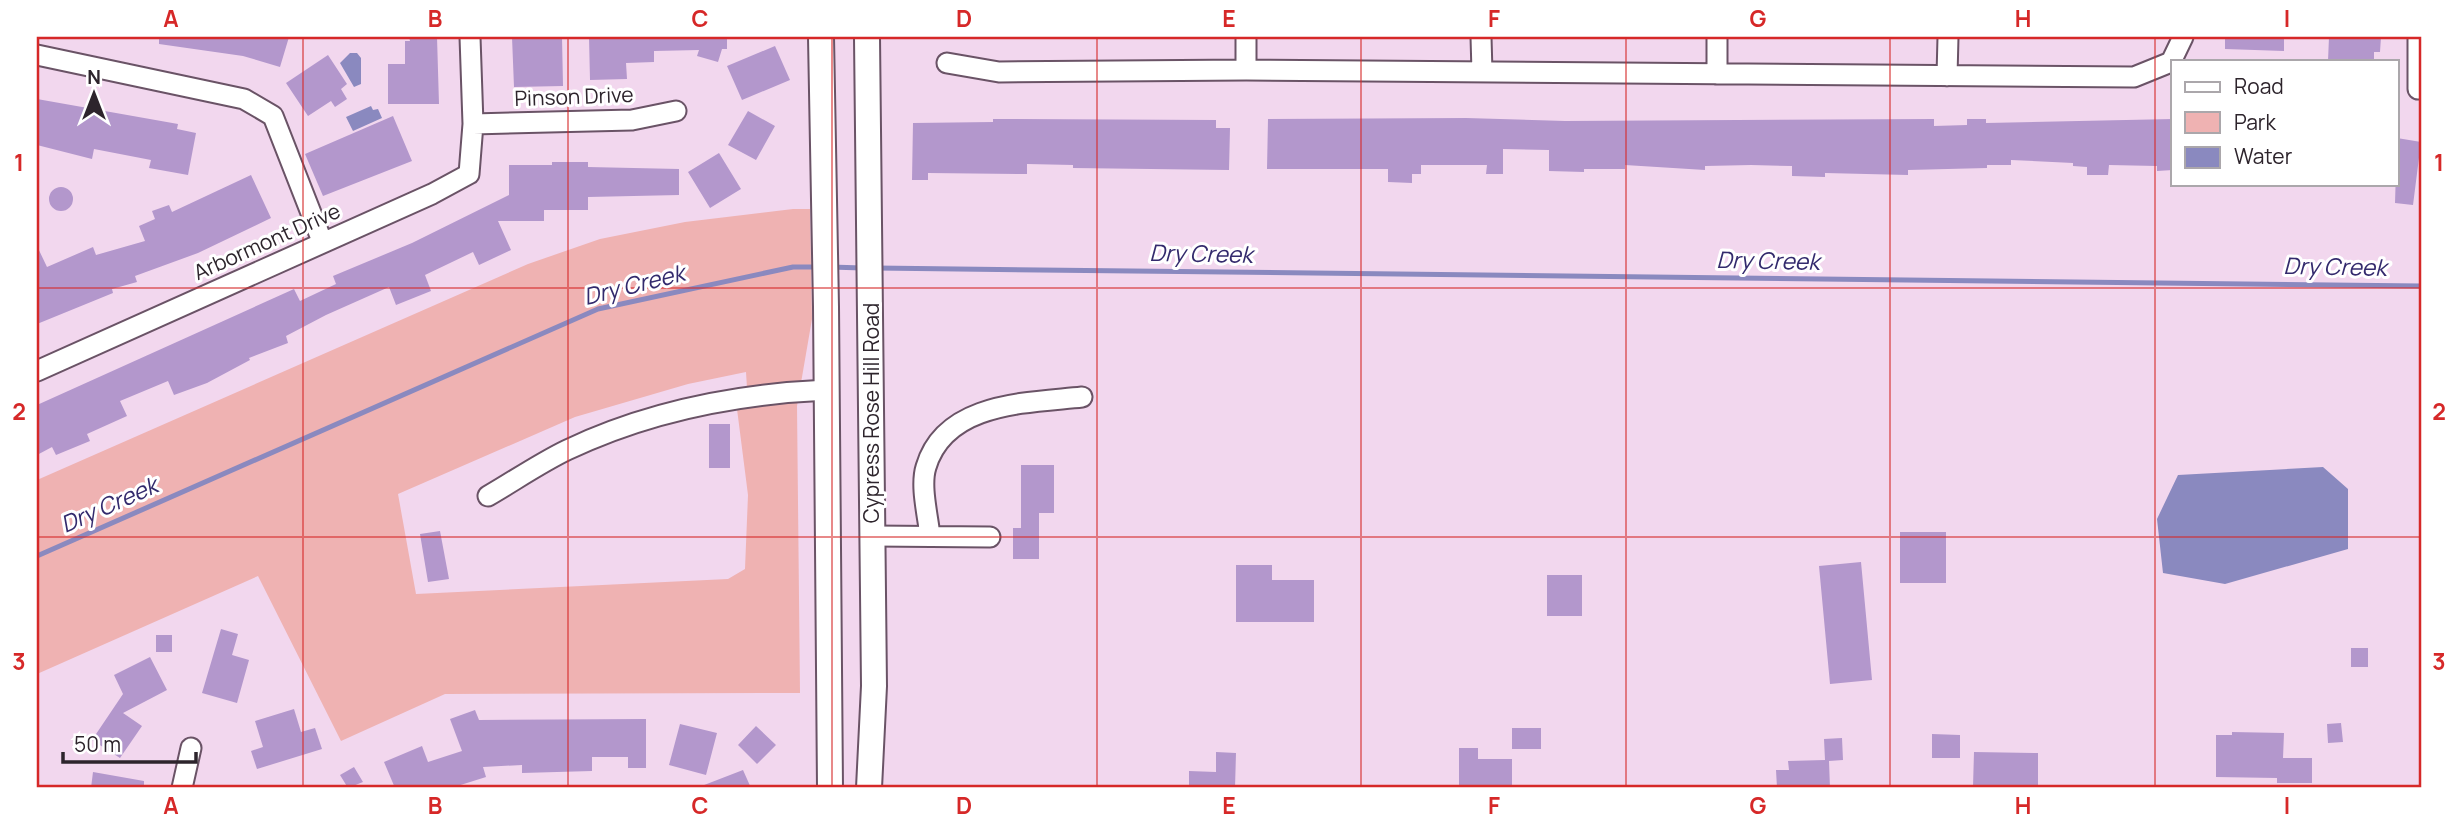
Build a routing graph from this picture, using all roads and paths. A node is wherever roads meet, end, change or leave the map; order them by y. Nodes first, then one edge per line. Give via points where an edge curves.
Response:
1 (470, 37) edge
2 (821, 37) edge
3 (867, 37) edge
4 (1246, 37) edge
5 (1481, 37) edge
6 (1717, 37) edge
7 (1948, 37) edge
8 (2183, 37) edge
9 (2418, 37) edge
10 (37, 55) edge
11 (2172, 60) edge
12 (2171, 62) edge
13 (947, 63) dead end
14 (1246, 70) junction
15 (1482, 72) junction
16 (1717, 74) junction
17 (1947, 76) junction
18 (2420, 89) edge
19 (676, 111) dead end
20 (473, 124) junction
21 (322, 241) junction
22 (37, 371) edge
23 (827, 390) junction
24 (1082, 397) dead end
25 (488, 496) dead end
26 (873, 536) junction
27 (930, 536) junction
28 (990, 537) dead end
29 (191, 748) dead end
30 (182, 788) edge
31 (830, 788) edge
32 (869, 788) edge

1 - 20 street
2 - 23 main road
3 - 26 main road, Cypress Rose Hill Road
4 - 14 street
5 - 15 street
6 - 16 street
7 - 17 street
8 - 11 street
9 - 18 street
10 - 21 street via 244,99 273,116
12 - 17 street via 2134,77
13 - 14 street via 999,72
14 - 15 street
15 - 16 street
16 - 17 street
19 - 20 street, Pinson Drive via 632,120
20 - 21 street, Arbormont Drive via 469,174
21 - 22 street, Arbormont Drive
23 - 25 street via 711,402 661,414 567,450
23 - 31 main road
24 - 27 street via 1011,404 959,421 941,437 925,468
26 - 27 street
26 - 32 main road, Cypress Rose Hill Road
27 - 28 street
29 - 30 street

